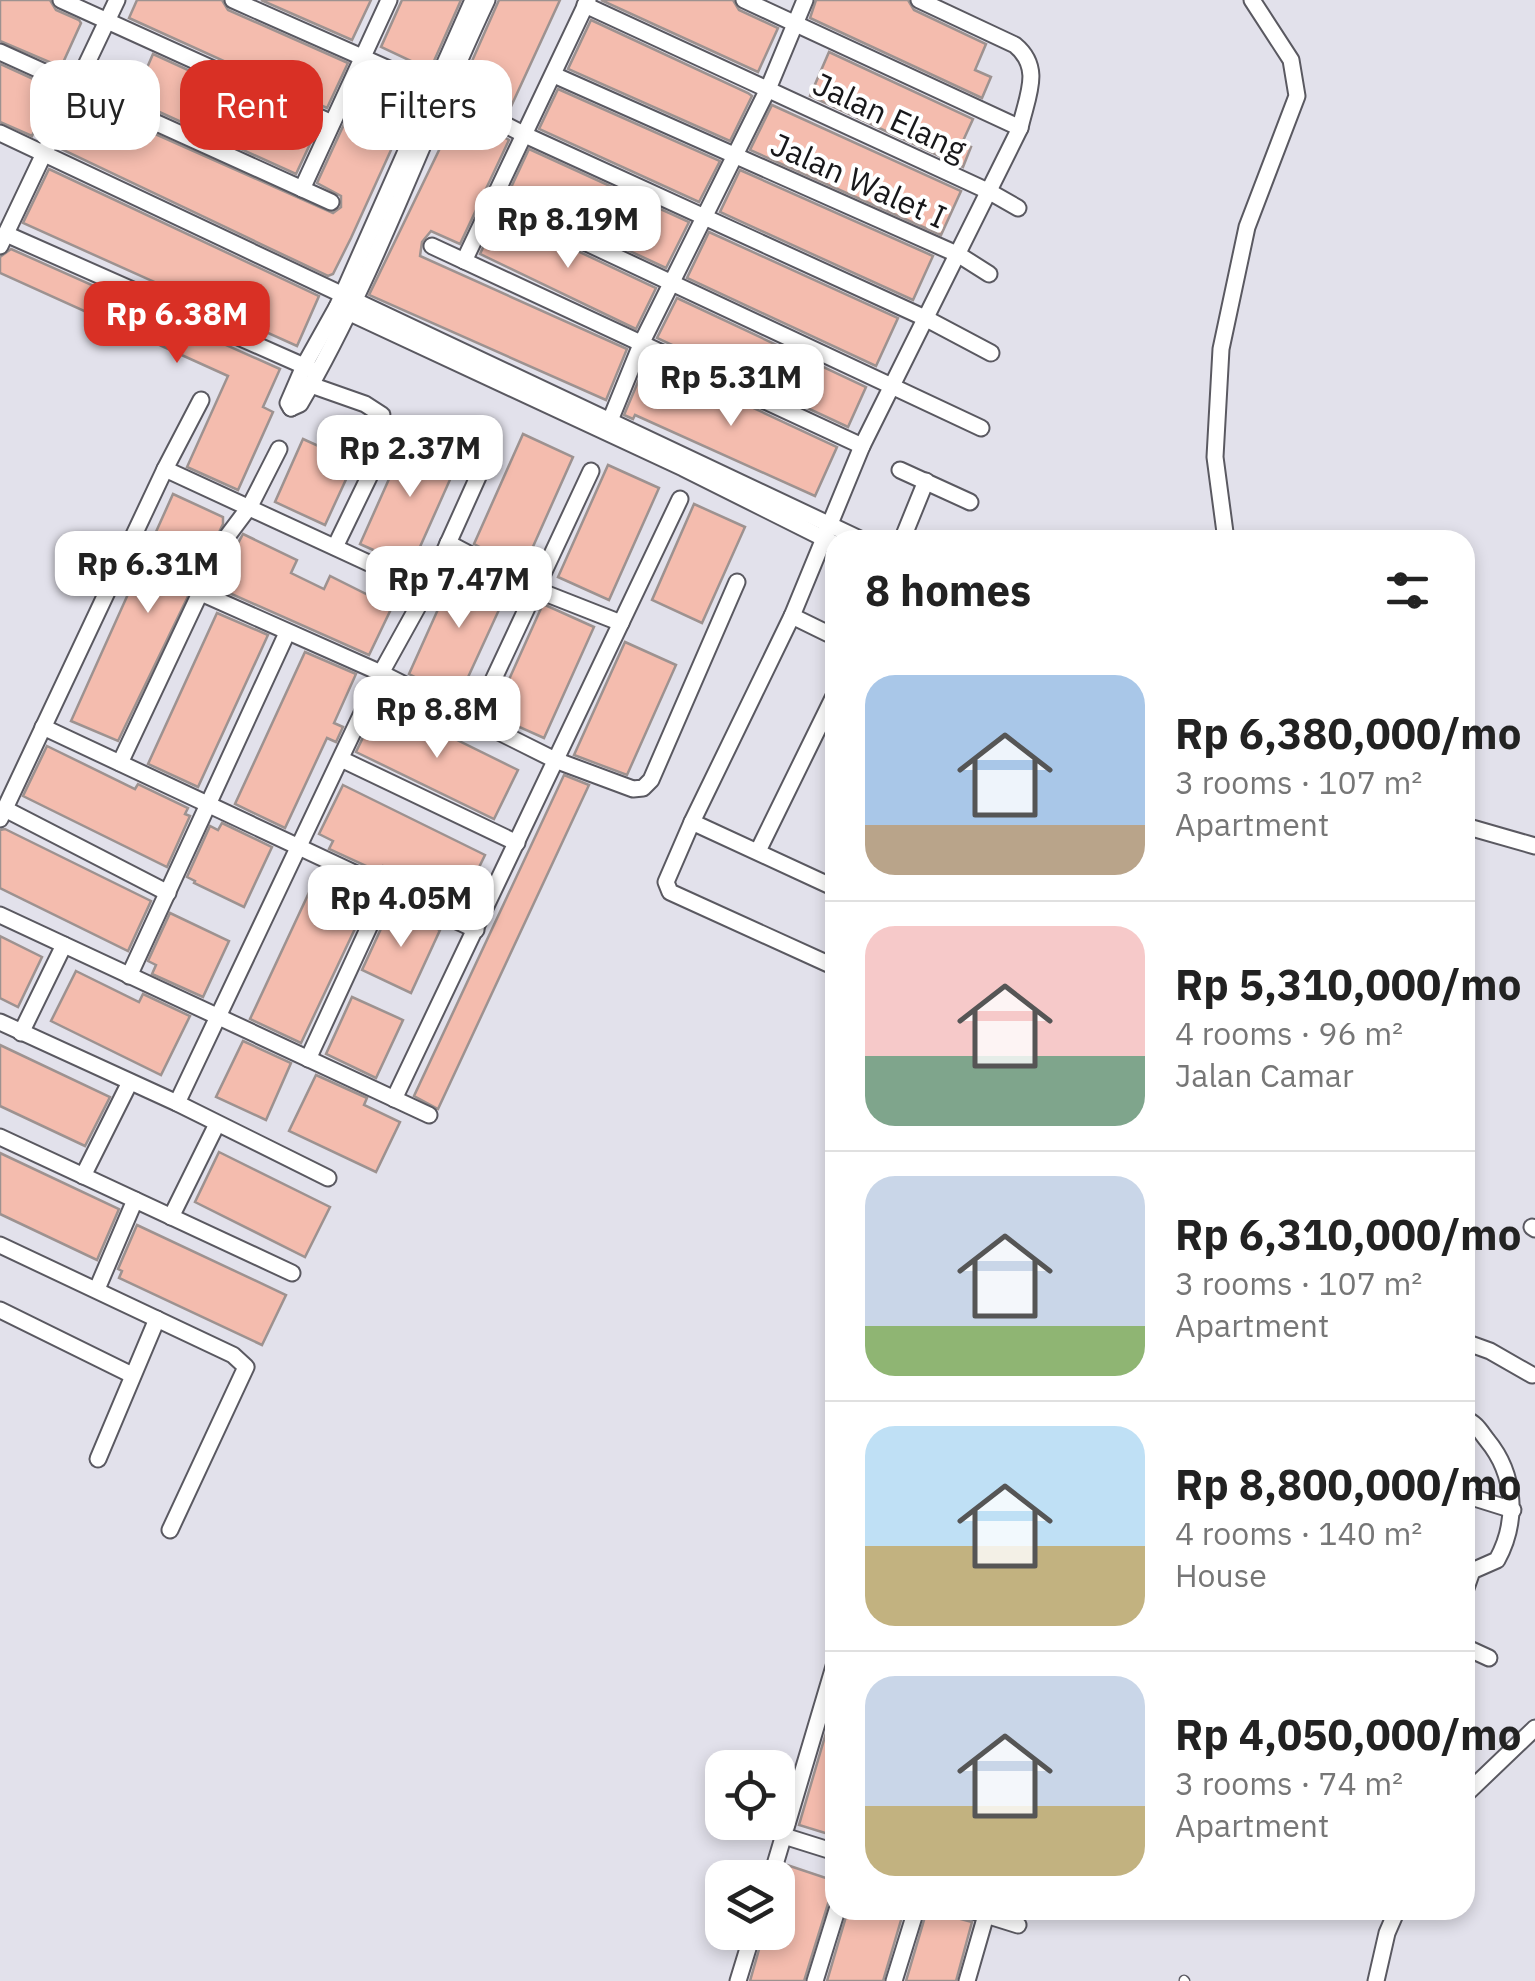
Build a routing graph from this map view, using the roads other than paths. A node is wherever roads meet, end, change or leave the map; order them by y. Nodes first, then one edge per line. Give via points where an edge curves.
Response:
1 (61, 0) edge
2 (117, 0) edge
3 (233, 0) edge
4 (389, 0) edge
5 (473, 0) edge
6 (487, 0) edge
7 (744, 0) edge
8 (805, 0) edge
9 (919, 0) edge
10 (1252, 0) edge
11 (586, 2) edge
12 (108, 20) junction
13 (794, 24) junction
14 (0, 52) edge
15 (362, 59) junction
16 (90, 60) edge
17 (450, 60) edge
18 (455, 60) edge
19 (30, 65) edge
20 (554, 75) junction
21 (768, 89) junction
22 (332, 122) junction
23 (160, 124) edge
24 (1020, 128) junction
25 (512, 130) edge
26 (0, 133) edge
27 (524, 136) junction
28 (48, 150) edge
29 (412, 150) edge
30 (46, 154) junction
31 (736, 155) junction
32 (302, 189) junction
33 (990, 192) junction
34 (495, 200) junction
35 (330, 202) dead end
36 (1018, 208) dead end
37 (704, 216) junction
38 (5, 228) edge
39 (432, 246) dead end
40 (959, 255) junction
41 (464, 262) junction
42 (989, 274) dead end
43 (673, 281) junction
44 (345, 304) junction
45 (925, 318) junction
46 (642, 342) junction
47 (992, 353) dead end
48 (311, 375) junction
49 (892, 387) junction
50 (201, 400) dead end
51 (382, 415) dead end
52 (608, 426) junction
53 (981, 428) dead end
54 (385, 444) dead end
55 (862, 446) junction
56 (279, 448) dead end
57 (491, 448) dead end
58 (164, 469) junction
59 (900, 470) dead end
60 (591, 471) dead end
61 (926, 481) junction
62 (680, 499) dead end
63 (970, 502) dead end
64 (250, 506) junction
65 (832, 530) edge
66 (906, 530) edge
67 (1225, 530) edge
68 (825, 534) edge
69 (448, 543) junction
70 (825, 547) edge
71 (335, 548) junction
72 (737, 582) dead end
73 (427, 590) junction
74 (537, 590) junction
75 (201, 593) junction
76 (792, 616) junction
77 (621, 623) junction
78 (825, 632) edge
79 (287, 633) junction
80 (381, 673) junction
81 (825, 715) edge
82 (475, 719) junction
83 (43, 728) junction
84 (341, 760) junction
85 (555, 760) junction
86 (120, 763) junction
87 (209, 805) junction
88 (2, 814) edge
89 (692, 822) junction
90 (1475, 829) edge
91 (518, 843) junction
92 (1535, 846) edge
93 (298, 847) junction
94 (758, 852) junction
95 (825, 883) edge
96 (387, 888) junction
97 (168, 893) junction
98 (0, 916) edge
99 (476, 930) junction
100 (64, 945) junction
101 (825, 962) edge
102 (130, 976) junction
103 (218, 1016) junction
104 (0, 1022) edge
105 (21, 1033) junction
106 (308, 1059) junction
107 (130, 1082) junction
108 (394, 1099) junction
109 (177, 1103) junction
110 (429, 1115) dead end
111 (218, 1124) junction
112 (0, 1137) edge
113 (83, 1176) junction
114 (328, 1178) dead end
115 (135, 1200) junction
116 (172, 1217) junction
117 (0, 1244) edge
118 (292, 1273) dead end
119 (97, 1290) junction
120 (0, 1310) edge
121 (157, 1319) junction
122 (1475, 1346) edge
123 (132, 1375) junction
124 (1532, 1375) dead end
125 (1475, 1423) edge
126 (98, 1459) dead end
127 (1475, 1498) edge
128 (1513, 1510) junction
129 (170, 1530) dead end
130 (1475, 1568) edge
131 (1475, 1652) edge
132 (1489, 1658) dead end
133 (825, 1697) edge
134 (1535, 1728) edge
135 (1475, 1785) edge
136 (795, 1799) edge
137 (795, 1839) edge
138 (825, 1849) edge
139 (834, 1920) edge
140 (913, 1920) edge
141 (977, 1920) edge
142 (1000, 1920) edge
143 (1393, 1920) edge
144 (1018, 1926) dead end
145 (747, 1950) edge
146 (738, 1981) edge
147 (815, 1981) edge
148 (894, 1981) edge
149 (968, 1981) edge
150 (1376, 1981) edge

1 - 12 street
2 - 12 street
3 - 15 street
4 - 15 street
5 - 17 street
6 - 18 street
7 - 13 street
8 - 13 street
9 - 24 street via 1028,55 1032,73
10 - 67 street via 1291,60 1298,96 1247,227 1220,350 1216,456
11 - 20 street
11 - 21 street, Jalan Elang
12 - 16 street
12 - 22 street
13 - 21 street
13 - 24 street
14 - 19 street
15 - 22 street
20 - 27 street
20 - 31 street, Jalan Walet I
21 - 31 street
21 - 33 street, Jalan Elang
22 - 32 street
23 - 32 street
24 - 33 street
25 - 27 street
26 - 30 street
27 - 34 street
27 - 37 street
28 - 30 street
29 - 44 street
30 - 38 street
30 - 44 street
31 - 37 street
31 - 40 street, Jalan Walet I
32 - 35 street
33 - 36 street, Jalan Elang
33 - 40 street
34 - 41 street
34 - 43 street
37 - 43 street
37 - 45 street
38 - 48 street
39 - 41 street
40 - 42 street, Jalan Walet I
40 - 45 street
41 - 46 street
43 - 46 street
43 - 49 street
44 - 48 street
44 - 52 street
45 - 47 street
45 - 49 street
46 - 52 street
46 - 55 street
48 - 51 street
49 - 53 street
49 - 55 street
50 - 58 street
52 - 68 street
54 - 71 street
55 - 65 street
56 - 64 street
57 - 69 street
58 - 64 street
58 - 83 street
59 - 61 street
60 - 74 street
61 - 63 street
61 - 66 street
62 - 77 street
64 - 71 street
64 - 75 street via 226,538
69 - 73 street
69 - 74 street
70 - 76 street
71 - 73 street
72 - 85 street via 643,788
73 - 80 street
74 - 77 street
74 - 82 street
75 - 79 street
75 - 86 street
76 - 78 street
76 - 89 street
77 - 85 street
79 - 80 street
79 - 87 street
80 - 82 street
80 - 84 street
81 - 94 street
82 - 85 street
83 - 86 street
83 - 88 street
84 - 91 street
84 - 93 street
85 - 91 street
86 - 87 street
87 - 93 street
87 - 97 street
88 - 97 street
89 - 94 street
89 - 101 street via 667,875 670,892
90 - 92 street
91 - 99 street
93 - 96 street
93 - 103 street
94 - 95 street
96 - 99 street
96 - 106 street
97 - 102 street
98 - 100 street
99 - 108 street
100 - 102 street
100 - 105 street
102 - 103 street
103 - 106 street
103 - 109 street
104 - 105 street
105 - 107 street
106 - 108 street
107 - 109 street
107 - 113 street
108 - 110 street
109 - 111 street
111 - 114 street
111 - 116 street
112 - 113 street
113 - 115 street
115 - 116 street
115 - 119 street
116 - 118 street
117 - 119 street
119 - 121 street
120 - 123 street
121 - 123 street
121 - 129 street via 234,1354 246,1368
122 - 124 street
123 - 126 street
125 - 128 street via 1500,1459
127 - 128 street
128 - 130 street via 1497,1560
131 - 132 street
133 - 136 street
134 - 135 street
137 - 138 street
139 - 147 street
140 - 148 street
141 - 149 street
142 - 144 street
143 - 150 street
145 - 146 street

